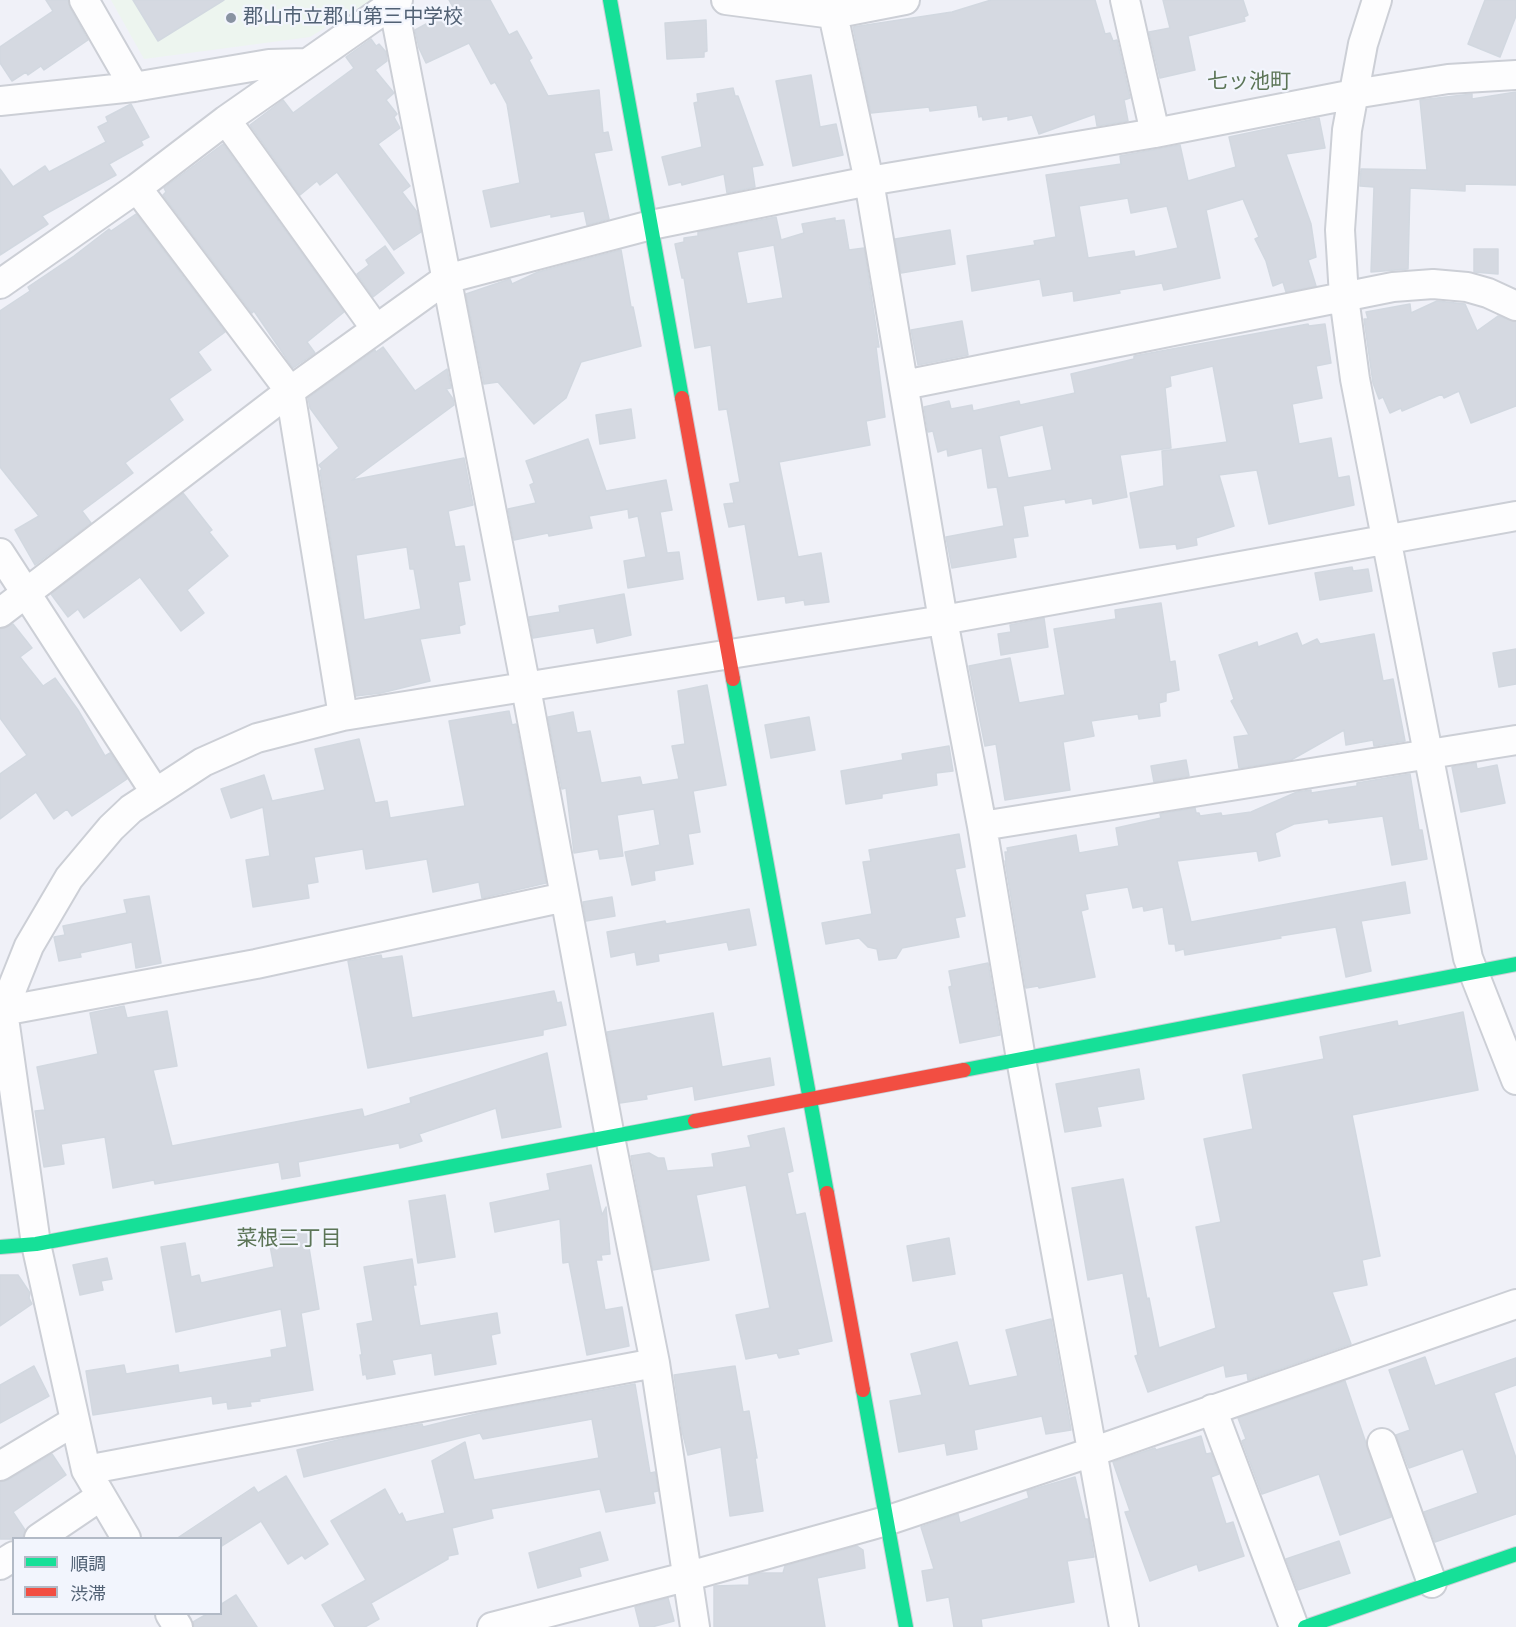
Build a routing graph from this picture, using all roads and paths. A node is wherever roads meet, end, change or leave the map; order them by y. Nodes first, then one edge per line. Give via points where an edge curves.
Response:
1 (84, 0) edge
2 (610, 0) edge
3 (726, 0) edge
4 (905, 0) edge
5 (1125, 0) edge
6 (1377, 0) edge
7 (396, 2) edge
8 (833, 14) junction
9 (307, 63) junction
10 (1516, 75) edge
11 (134, 87) junction
12 (1354, 94) junction
13 (0, 101) edge
14 (226, 120) junction
15 (1155, 133) junction
16 (869, 181) junction
17 (137, 188) junction
18 (651, 225) junction
19 (446, 279) junction
20 (0, 284) edge
21 (1344, 297) junction
22 (1516, 306) edge
23 (376, 329) junction
24 (904, 385) junction
25 (290, 391) junction
26 (1516, 516) edge
27 (1386, 539) junction
28 (0, 552) edge
29 (27, 593) junction
30 (0, 613) edge
31 (943, 620) junction
32 (729, 656) junction
33 (526, 688) junction
34 (343, 716) junction
35 (1516, 740) edge
36 (1430, 755) junction
37 (155, 792) junction
38 (982, 826) junction
39 (565, 897) junction
40 (1516, 964) edge
41 (1474, 972) junction
42 (1, 1010) edge
43 (1022, 1059) junction
44 (1516, 1080) edge
45 (810, 1100) junction
46 (610, 1137) junction
47 (36, 1244) junction
48 (0, 1247) edge
49 (1516, 1304) edge
50 (656, 1363) junction
51 (1212, 1409) junction
52 (75, 1421) junction
53 (1382, 1443) dead end
54 (1092, 1452) junction
55 (0, 1466) edge
56 (86, 1470) junction
57 (101, 1496) junction
58 (886, 1521) junction
59 (42, 1537) edge
60 (125, 1537) edge
61 (1516, 1554) edge
62 (689, 1576) junction
63 (1432, 1583) junction
64 (492, 1627) edge
65 (695, 1627) edge
66 (906, 1627) edge
67 (1124, 1627) edge
68 (1294, 1627) edge
69 (1305, 1627) edge

1 - 11 street
2 - 18 street
3 - 8 street
4 - 8 street
5 - 15 street
6 - 12 street via 1363,44
7 - 9 street
7 - 19 street
8 - 16 street
9 - 11 street via 269,64
9 - 14 street
10 - 12 street via 1448,79
11 - 13 street
12 - 15 street
12 - 21 street via 1343,166 1340,230
14 - 17 street
14 - 23 street
15 - 16 street
16 - 18 street
16 - 24 street
17 - 20 street
17 - 25 street
18 - 19 street
18 - 32 street
19 - 23 street
19 - 33 street
21 - 22 street via 1433,284 1488,292
21 - 24 street
21 - 27 street via 1355,379
23 - 25 street
24 - 31 street
25 - 29 street
25 - 34 street
26 - 27 street
27 - 31 street
27 - 36 street
28 - 29 street
29 - 30 street
29 - 37 street
31 - 32 street
31 - 38 street
32 - 33 street
32 - 45 street
33 - 34 street
33 - 39 street
34 - 37 street via 257,738 203,762
35 - 36 street
36 - 38 street
36 - 41 street via 1468,958
37 - 42 street via 111,828 69,878 29,946
38 - 43 street
39 - 42 street via 256,964
39 - 46 street
40 - 41 street
41 - 43 street
41 - 44 street
42 - 47 street
43 - 45 street
43 - 54 street
45 - 46 street
45 - 58 street
46 - 47 street
46 - 50 street
47 - 48 street
47 - 52 street
49 - 51 street
50 - 56 street
50 - 62 street
51 - 54 street
51 - 68 street
52 - 55 street
52 - 56 street
53 - 63 street
54 - 58 street
54 - 67 street
56 - 57 street
57 - 59 street
57 - 60 street
58 - 62 street
58 - 66 street
61 - 63 street
62 - 64 street
62 - 65 street
63 - 69 street

